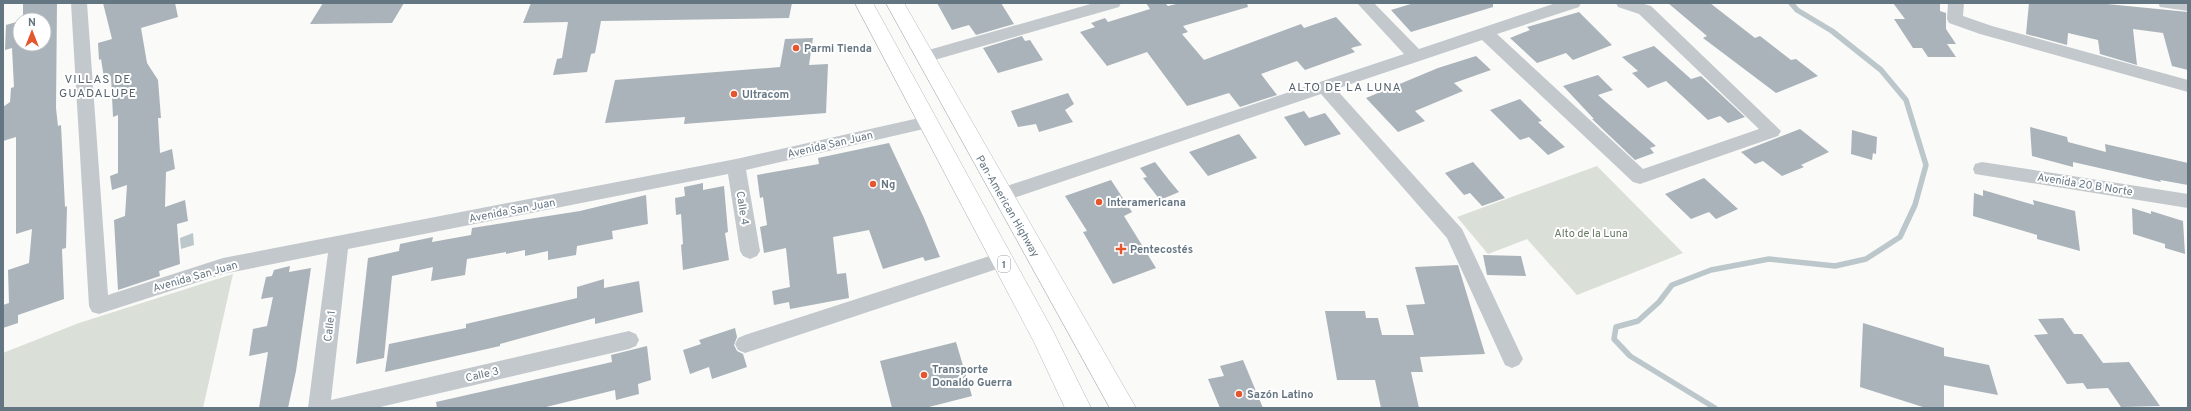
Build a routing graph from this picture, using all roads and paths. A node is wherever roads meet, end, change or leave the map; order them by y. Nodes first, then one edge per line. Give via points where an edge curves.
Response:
1 (79, 3) edge
2 (864, 3) edge
3 (895, 3) edge
4 (1113, 3) edge
5 (1365, 3) edge
6 (1573, 3) edge
7 (1624, 3) edge
8 (1956, 3) edge
9 (2166, 3) edge
10 (2188, 6) edge
11 (1485, 33) junction
12 (1416, 56) junction
13 (924, 57) junction
14 (1324, 86) junction
15 (2188, 86) edge
16 (932, 130) junction
17 (736, 166) junction
18 (1982, 169) dead end
19 (1002, 195) junction
20 (2188, 201) edge
21 (339, 245) junction
22 (750, 251) dead end
23 (1002, 260) junction
24 (1044, 338) junction
25 (629, 340) dead end
26 (745, 344) dead end
27 (1512, 359) dead end
28 (319, 408) edge
29 (336, 408) edge
30 (1078, 408) edge
31 (1122, 408) edge

1 - 21 street, Avenida San Juan via 99,306 223,266
2 - 16 highway, 1
3 - 13 highway, Pan-American Highway
4 - 13 street
5 - 12 street
6 - 11 street
7 - 11 street via 1645,10 1772,131 1640,177
8 - 15 street via 1955,19 1968,24
9 - 10 street
11 - 12 street
12 - 14 street
13 - 19 highway, Pan-American Highway
14 - 19 street
14 - 27 street via 1455,234
16 - 17 street, Avenida San Juan
16 - 19 highway via 976,185
16 - 23 highway, 1
17 - 21 street, Avenida San Juan
17 - 22 street, Calle 4
18 - 20 street, Avenida 20 B Norte
19 - 24 highway via 996,211 997,218 1033,288
19 - 31 highway, Pan-American Highway
21 - 28 street, Calle 1
23 - 24 highway, 1
23 - 26 street
24 - 30 highway, 1
25 - 29 street, Calle 3

